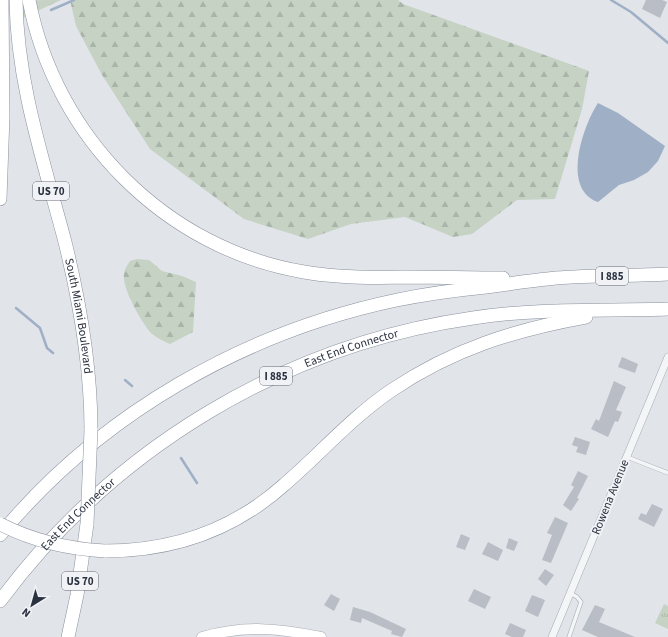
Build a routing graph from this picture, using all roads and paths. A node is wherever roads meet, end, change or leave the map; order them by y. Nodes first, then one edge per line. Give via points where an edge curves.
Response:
1 (2, 0) edge
2 (16, 0) edge
3 (29, 0) edge
4 (0, 199) edge
5 (668, 274) edge
6 (557, 278) junction
7 (667, 309) edge
8 (627, 310) junction
9 (668, 357) edge
10 (627, 457) junction
11 (668, 473) edge
12 (0, 524) edge
13 (0, 535) edge
14 (570, 593) junction
15 (0, 601) edge
16 (68, 637) edge
17 (202, 637) edge
18 (321, 637) edge
19 (552, 637) edge
20 (569, 637) edge

1 - 4 highway via 3,109
2 - 16 highway, South Miami Boulevard / US 70, bridge via 28,105 65,242 79,311 89,382 91,430 87,524
3 - 6 highway via 38,37 51,70 66,101 88,136 118,173 144,197 172,219 203,237 268,264 332,276
5 - 6 highway, I 885
6 - 13 highway, I 885 via 434,293 363,308 294,329 228,357 164,393 105,434 51,481
7 - 8 highway, East End Connector / I 885
8 - 12 highway, bridge via 536,326 502,336 452,356 421,372 377,401 349,424 271,496 227,525 194,538 160,547 105,551 54,544
8 - 15 highway, East End Connector / I 885 via 507,313 439,323 339,350 275,376 197,418 130,465 55,534
9 - 10 street, Rowena Avenue
10 - 11 lane
10 - 14 street, Rowena Avenue
14 - 19 street, Rowena Avenue
14 - 20 lane via 581,602
17 - 18 street via 232,630 266,628

